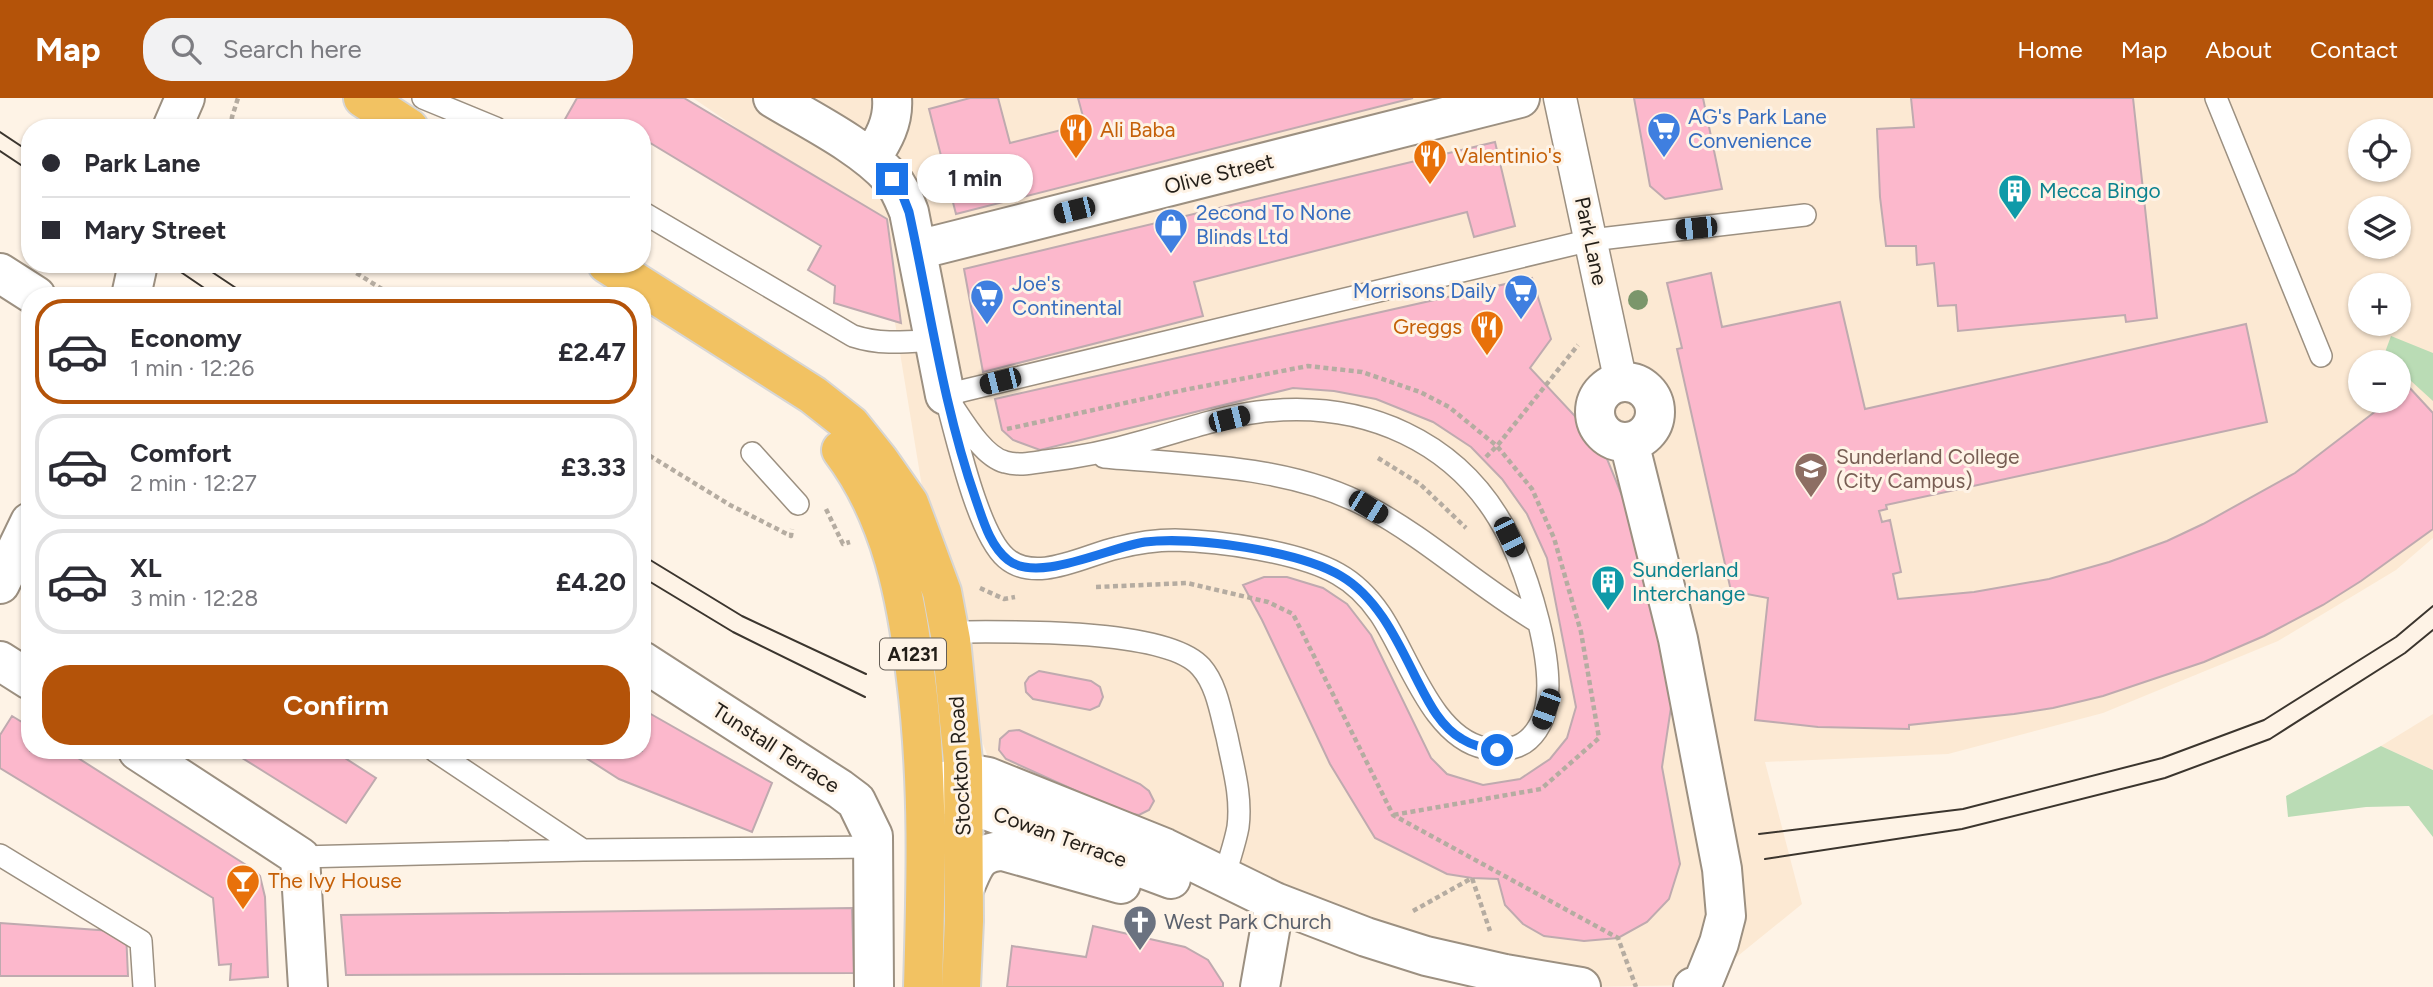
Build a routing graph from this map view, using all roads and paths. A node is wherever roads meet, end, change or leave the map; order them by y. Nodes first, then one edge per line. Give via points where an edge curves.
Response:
1 (166, 98) edge
2 (185, 98) edge
3 (238, 98) edge
4 (363, 98) edge
5 (401, 98) edge
6 (423, 98) edge
7 (773, 98) edge
8 (1520, 98) edge
9 (1560, 98) edge
10 (2216, 98) edge
11 (900, 100) edge
12 (170, 119) edge
13 (175, 119) edge
14 (232, 119) edge
15 (395, 119) edge
16 (416, 119) edge
17 (474, 119) edge
18 (871, 159) junction
19 (1805, 215) dead end
20 (651, 217) edge
21 (1591, 240) junction
22 (917, 250) junction
23 (0, 272) edge
24 (356, 273) edge
25 (621, 273) edge
26 (22, 287) edge
27 (379, 287) edge
28 (643, 287) edge
29 (651, 292) edge
30 (1606, 311) junction
31 (933, 340) junction
32 (2321, 356) dead end
33 (765, 366) junction
34 (1621, 383) joint
35 (945, 394) junction
36 (1497, 446) dead end
37 (752, 453) dead end
38 (1367, 453) dead end
39 (1091, 456) junction
40 (651, 457) edge
41 (798, 504) joint
42 (1469, 531) dead end
43 (21, 541) edge
44 (0, 584) edge
45 (977, 587) dead end
46 (1084, 589) dead end
47 (1017, 597) dead end
48 (1538, 622) junction
49 (950, 632) junction
50 (0, 661) edge
51 (651, 667) edge
52 (21, 674) edge
53 (924, 743) junction
54 (150, 759) edge
55 (447, 759) edge
56 (967, 787) junction
57 (926, 837) junction
58 (873, 847) junction
59 (583, 850) junction
60 (0, 855) edge
61 (300, 857) junction
62 (1224, 879) junction
63 (1179, 883) junction
64 (964, 889) junction
65 (1275, 902) junction
66 (1366, 937) junction
67 (1494, 977) edge
68 (1698, 986) edge
69 (144, 987) edge
70 (308, 987) edge
71 (874, 987) edge
72 (923, 987) edge
73 (961, 987) edge
74 (1260, 987) edge
75 (1581, 987) edge
76 (1636, 987) edge

1 - 12 street
2 - 13 street
3 - 14 path
4 - 15 highway
5 - 16 highway
6 - 17 lane
7 - 18 street
8 - 22 street, Olive Street
9 - 21 street, Park Lane
10 - 32 lane
11 - 18 street
18 - 22 street via 902,194
19 - 21 lane
20 - 31 lane via 853,336 892,344
21 - 30 street, Park Lane
21 - 35 lane
22 - 31 street
23 - 26 street
24 - 27 path
25 - 28 highway, Stockton Road / A1231
29 - 33 highway, Stockton Road / A1231
30 - 34 street, Park Lane
30 - 36 path
31 - 35 street
33 - 49 highway, Stockton Road / A1231 via 851,425 909,503 942,592
33 - 53 highway, Stockton Road / A1231 via 795,394 847,458 885,529 910,626
34 - 68 street via 1647,392 1655,409 1652,427 1629,442 1678,639 1722,869 1726,916 1720,943
35 - 39 lane via 985,451 996,459 1022,464
35 - 48 lane via 988,532 1008,560 1019,566 1050,568 1115,548 1174,540 1248,548 1324,567 1368,597 1445,726 1478,747 1514,748 1528,741 1540,726 1548,683
37 - 41 lane
38 - 42 path via 1420,484
39 - 48 lane via 1231,469 1336,493 1407,530
39 - 48 lane via 1253,413 1286,409 1378,422 1442,454 1485,498 1515,550
40 - 41 path via 791,536
43 - 44 street
45 - 47 path via 1004,598
46 - 76 path via 1187,583 1268,602 1293,614 1394,816 1618,938
49 - 56 highway, Stockton Road / A1231
49 - 62 lane via 1069,634 1140,641 1172,649 1201,667 1220,710 1238,788 1237,829
50 - 52 street
51 - 58 street, Tunstall Terrace via 856,801 873,836
53 - 56 street via 936,779
53 - 57 highway, Stockton Road / A1231
54 - 61 street
55 - 59 lane
56 - 57 street via 937,797
56 - 62 street, Cowan Terrace via 1165,848
56 - 63 street, Cowan Terrace
56 - 64 highway, Stockton Road / A1231
57 - 72 highway, Stockton Road / A1231
58 - 59 lane
58 - 71 street, Tunstall Terrace
59 - 61 lane
60 - 69 lane via 141,941
61 - 70 street
62 - 63 street, Cowan Terrace
62 - 65 street, Cowan Terrace
63 - 64 street, Cowan Terrace via 1125,885 989,851 977,860
64 - 73 highway, Stockton Road / A1231
65 - 66 street, Cowan Terrace
65 - 74 street
66 - 67 street, Cowan Terrace
66 - 67 path via 1472,878
67 - 75 street, Cowan Terrace

